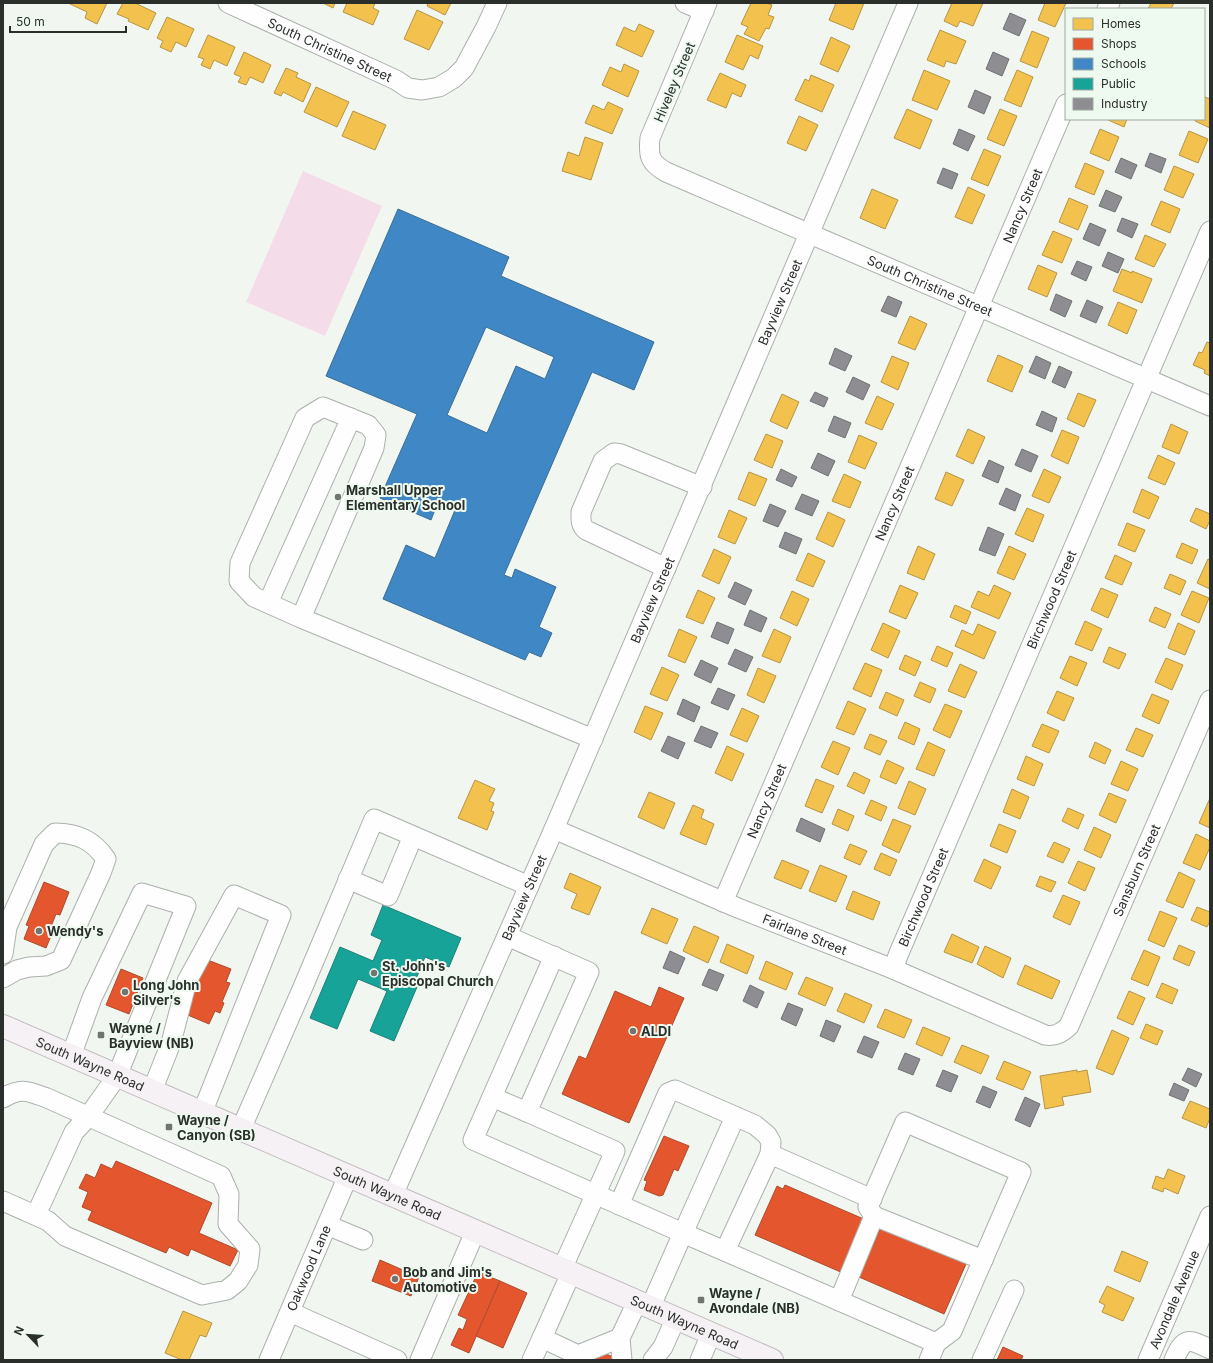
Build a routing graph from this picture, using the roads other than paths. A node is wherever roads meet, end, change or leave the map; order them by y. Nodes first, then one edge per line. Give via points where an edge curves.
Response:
1 (228, 3) edge
2 (496, 3) edge
3 (685, 3) edge
4 (908, 3) edge
5 (705, 7) edge
6 (1065, 106) edge
7 (653, 161) joint
8 (1210, 231) edge
9 (809, 233) junction
10 (980, 307) junction
11 (1146, 379) junction
12 (1210, 406) edge
13 (351, 418) junction
14 (702, 487) junction
15 (666, 568) junction
16 (268, 603) junction
17 (301, 618) junction
18 (1210, 700) edge
19 (593, 739) junction
20 (554, 829) junction
21 (413, 836) junction
22 (348, 879) junction
23 (529, 886) junction
24 (723, 902) junction
25 (507, 936) junction
26 (3, 954) edge
27 (554, 956) junction
28 (893, 969) junction
29 (3, 974) edge
30 (3, 1026) edge
31 (1057, 1035) joint
32 (71, 1056) junction
33 (117, 1076) junction
34 (152, 1091) junction
35 (492, 1097) junction
36 (3, 1098) edge
37 (527, 1112) junction
38 (202, 1113) junction
39 (735, 1116) junction
40 (88, 1117) junction
41 (241, 1130) junction
42 (770, 1154) junction
43 (348, 1176) junction
44 (595, 1194) junction
45 (393, 1195) junction
46 (3, 1201) edge
47 (619, 1205) junction
48 (873, 1207) junction
49 (36, 1215) junction
50 (1210, 1216) edge
51 (327, 1225) junction
52 (475, 1232) junction
53 (683, 1233) junction
54 (363, 1240) dead end
55 (725, 1251) junction
56 (983, 1260) junction
57 (567, 1271) junction
58 (1014, 1290) dead end
59 (839, 1301) junction
60 (643, 1305) junction
61 (290, 1312) junction
62 (676, 1318) junction
63 (712, 1334) junction
64 (542, 1338) junction
65 (620, 1338) junction
66 (1210, 1349) edge
67 (932, 1352) edge
68 (577, 1357) edge
69 (269, 1360) edge
70 (397, 1360) edge
71 (420, 1360) edge
72 (532, 1360) edge
73 (622, 1360) edge
74 (653, 1360) edge
75 (700, 1360) edge
76 (772, 1360) edge
77 (982, 1360) edge
78 (1148, 1360) edge
79 (1174, 1360) edge

1 - 2 street, South Christine Street via 396,80 408,88 422,90 439,86 454,78 464,68
3 - 5 street
4 - 9 street, Bayview Street
5 - 7 street, Hiveley Street via 650,138 649,152
6 - 10 street, Nancy Street
7 - 9 street, South Christine Street via 658,168 666,172
8 - 11 street, Birchwood Street
9 - 10 street, South Christine Street
9 - 14 street, Bayview Street
10 - 11 street, South Christine Street
10 - 24 street, Nancy Street
11 - 12 street, South Christine Street
11 - 28 street, Birchwood Street
13 - 16 street
13 - 16 street via 323,407 305,418 243,556 239,581 254,597
13 - 17 street via 368,424 376,435 374,448
14 - 15 street, Bayview Street
14 - 15 street via 621,454 614,453 603,461 581,512 582,527
15 - 19 street, Bayview Street
16 - 17 street
17 - 19 street
18 - 31 street, Sansburn Street via 1069,1026
19 - 20 street, Bayview Street
20 - 23 street, Bayview Street
20 - 24 street, Fairlane Street
21 - 22 street via 388,896
21 - 22 street via 374,818
21 - 23 street
22 - 41 street
23 - 25 street, Bayview Street
24 - 28 street, Fairlane Street
25 - 27 street
25 - 45 street, Bayview Street
26 - 29 street via 7,927 44,844 55,833 69,833 91,842 106,859 61,960 46,966 29,967
27 - 35 street
27 - 37 street via 589,972
28 - 31 street, Fairlane Street via 1044,1035
30 - 32 main road, South Wayne Road
32 - 33 main road, South Wayne Road
32 - 33 street via 92,998 142,893 186,906
33 - 34 main road, South Wayne Road
33 - 40 street
34 - 38 main road, South Wayne Road
34 - 38 street via 172,1043 187,981 234,895 281,915
35 - 37 street
35 - 44 street via 473,1140
36 - 40 street via 13,1092 26,1090
37 - 44 street via 615,1151
38 - 41 main road, South Wayne Road
39 - 42 street via 756,1125 767,1135 771,1142
39 - 47 street via 675,1090 668,1093
39 - 53 street
40 - 49 street via 74,1132
40 - 49 street via 221,1176 230,1194 228,1224 250,1249 248,1266 238,1281 227,1290 202,1295 65,1236 48,1221
41 - 43 main road, South Wayne Road
42 - 48 street
42 - 55 street
43 - 45 main road, South Wayne Road
43 - 51 street, Oakwood Lane
44 - 47 street
44 - 57 street
45 - 52 main road, South Wayne Road
46 - 49 street
47 - 53 street
48 - 56 street
48 - 56 street via 905,1122 1021,1172
48 - 59 street
50 - 78 street, Avondale Avenue
51 - 54 street
51 - 61 street, Oakwood Lane
52 - 57 main road, South Wayne Road
52 - 71 street
53 - 55 street
53 - 60 street
55 - 59 street
56 - 67 street via 952,1331
57 - 60 main road, South Wayne Road
57 - 64 street
58 - 77 street
59 - 67 street
60 - 62 main road, South Wayne Road
60 - 65 street
61 - 69 street, Oakwood Lane
61 - 70 street
62 - 63 main road, South Wayne Road
62 - 74 street via 663,1347
63 - 75 street
63 - 76 main road, South Wayne Road
64 - 68 street
64 - 72 street
65 - 68 street
65 - 73 street
66 - 79 street via 1194,1342 1185,1342 1179,1347

